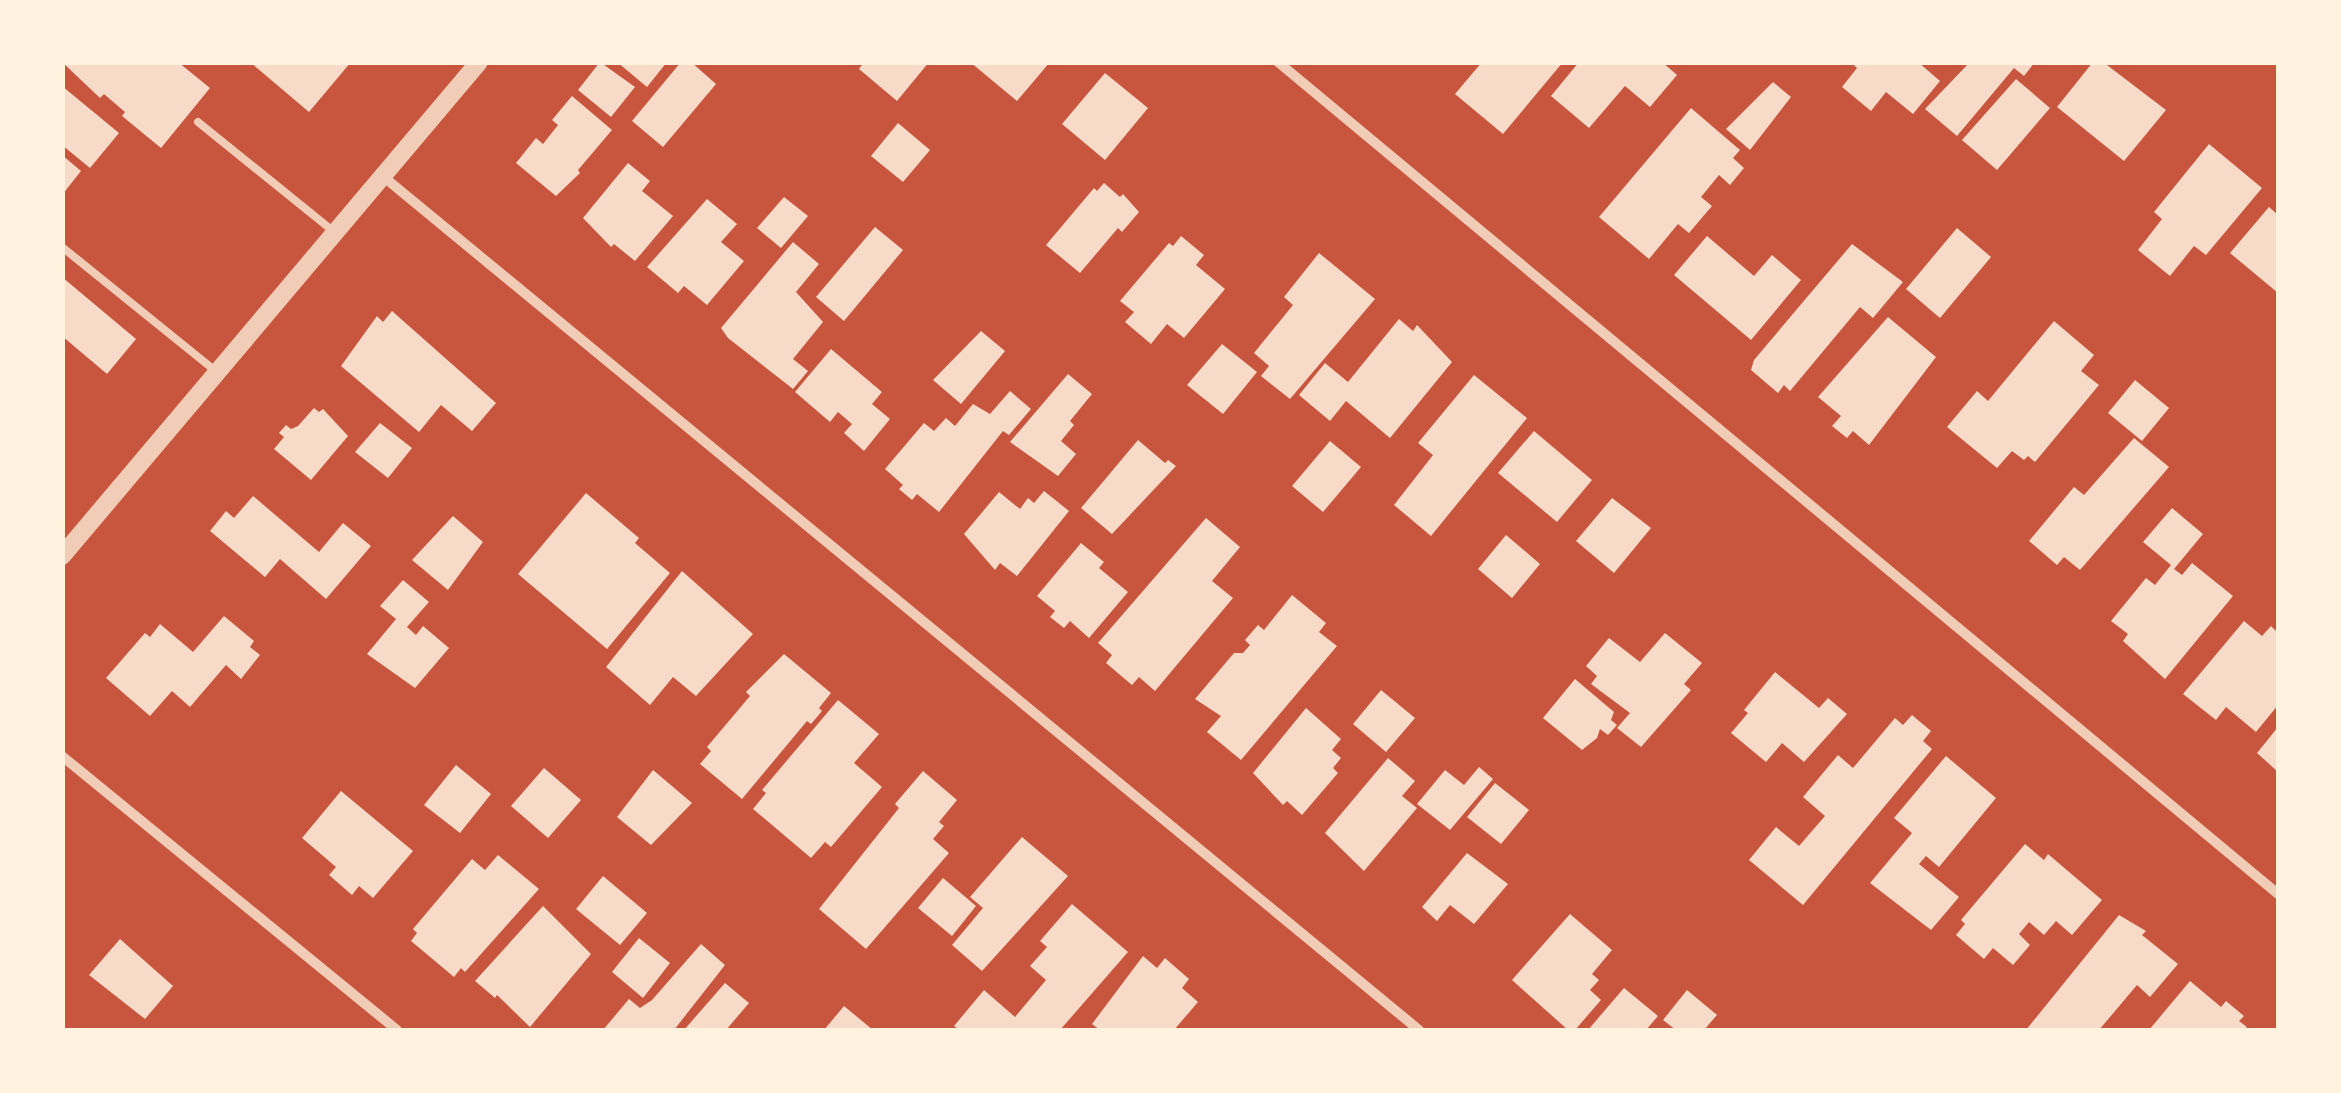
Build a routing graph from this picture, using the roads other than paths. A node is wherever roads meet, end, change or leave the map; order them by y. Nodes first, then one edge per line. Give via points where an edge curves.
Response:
1 (479, 62) edge
2 (1278, 62) edge
3 (198, 122) dead end
4 (384, 178) junction
5 (337, 234) junction
6 (62, 247) edge
7 (218, 374) junction
8 (62, 556) edge
9 (62, 756) edge
10 (2278, 894) edge
11 (396, 1030) edge
12 (1419, 1030) edge

1 - 4 street
2 - 10 street
3 - 5 lane
4 - 5 street
4 - 12 street
5 - 7 street
6 - 7 lane
7 - 8 street
9 - 11 street

